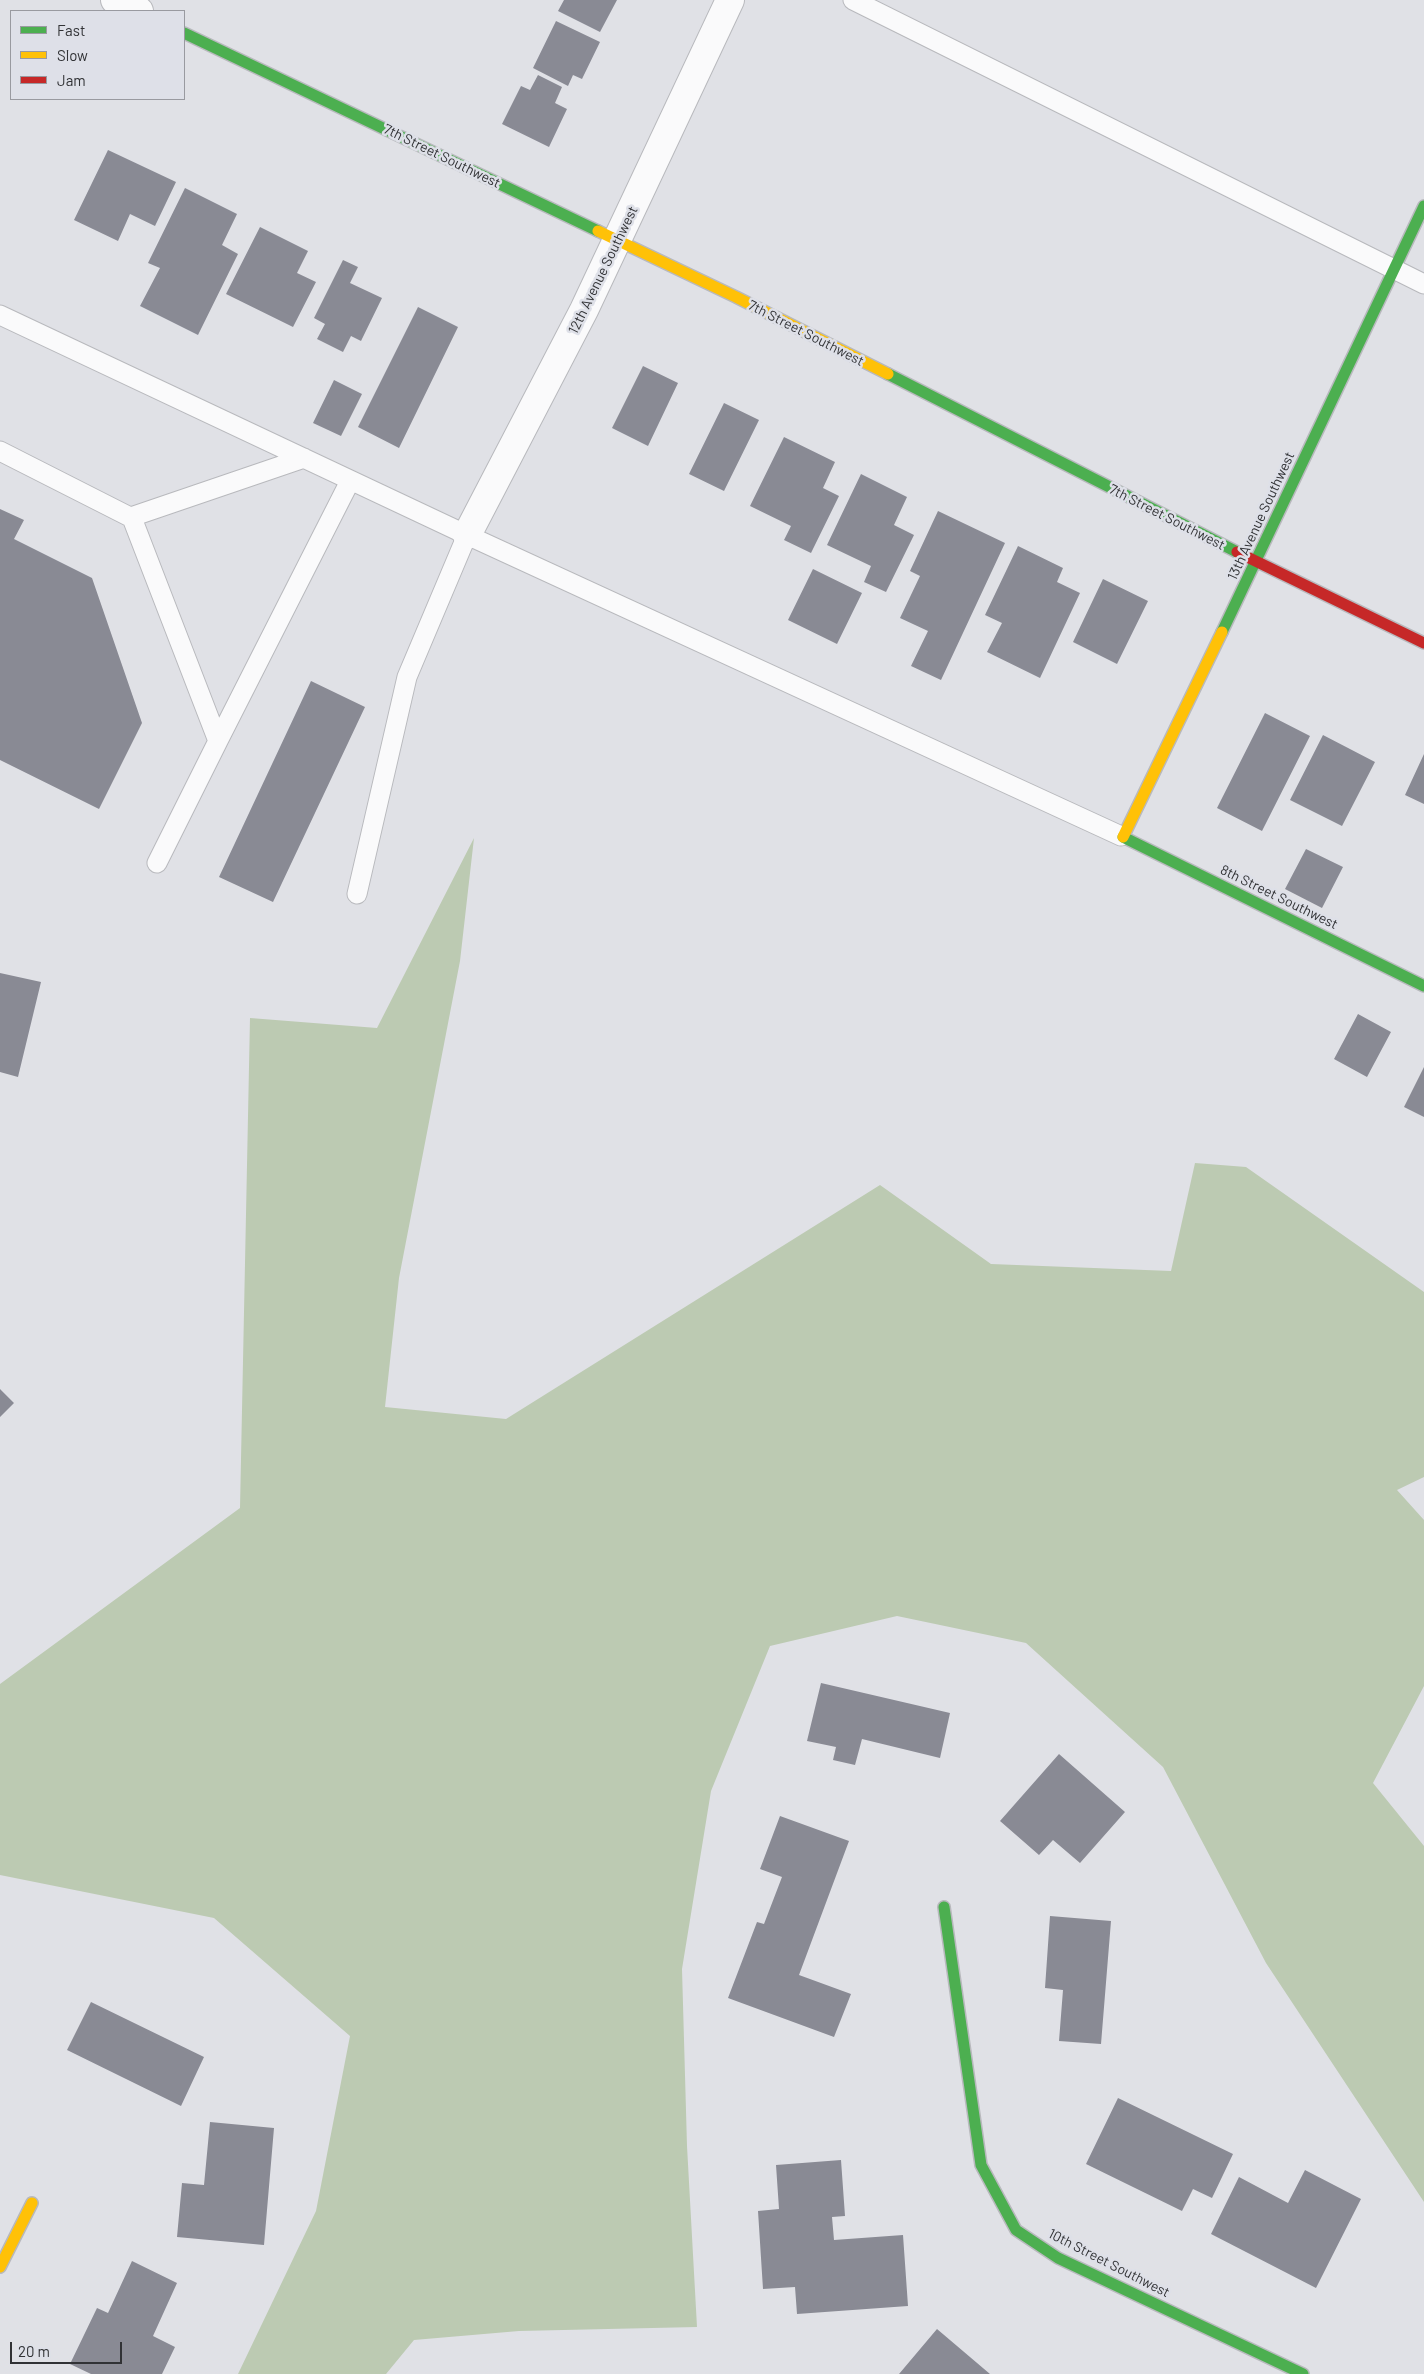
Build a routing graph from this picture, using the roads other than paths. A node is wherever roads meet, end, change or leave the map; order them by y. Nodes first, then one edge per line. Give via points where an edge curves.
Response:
1 (115, 0) edge
2 (730, 0) edge
3 (853, 0) edge
4 (136, 10) edge
5 (185, 33) edge
6 (1424, 206) edge
7 (617, 240) junction
8 (1394, 270) junction
9 (1424, 284) edge
10 (0, 315) edge
11 (0, 451) edge
12 (304, 458) junction
13 (350, 480) junction
14 (130, 517) junction
15 (467, 535) junction
16 (1256, 562) junction
17 (1424, 643) edge
18 (218, 741) junction
19 (1120, 836) junction
20 (157, 863) dead end
21 (357, 894) dead end
22 (1424, 986) edge
23 (944, 1907) dead end
24 (32, 2203) dead end
25 (0, 2267) edge
26 (1294, 2372) edge

1 - 4 street
2 - 7 street, 12th Avenue Southwest
3 - 8 lane
5 - 7 street, 7th Street Southwest
6 - 8 street, 13th Avenue Southwest
7 - 15 street, 12th Avenue Southwest
7 - 16 street, 7th Street Southwest via 736,297
8 - 9 lane
8 - 16 street, 13th Avenue Southwest
10 - 12 lane
11 - 14 lane
12 - 13 lane
12 - 14 lane
13 - 15 lane
13 - 18 lane
14 - 18 lane
15 - 19 lane
15 - 21 lane via 407,677
16 - 17 street, 7th Street Southwest
16 - 19 street, 13th Avenue Southwest
18 - 20 lane
19 - 22 street, 8th Street Southwest
23 - 26 street, 10th Street Southwest via 981,2166 1016,2230 1058,2258
24 - 25 street

